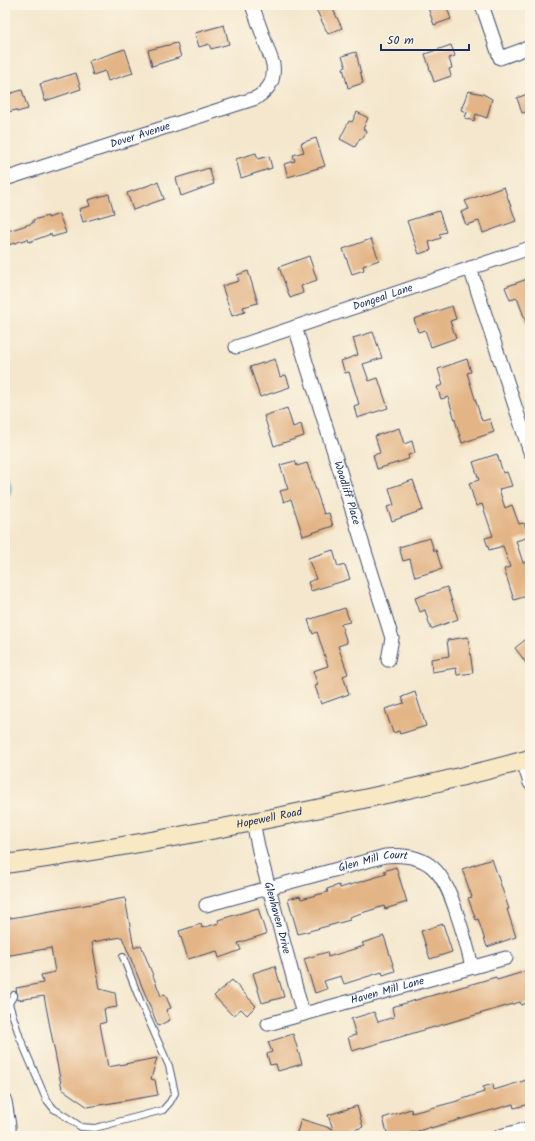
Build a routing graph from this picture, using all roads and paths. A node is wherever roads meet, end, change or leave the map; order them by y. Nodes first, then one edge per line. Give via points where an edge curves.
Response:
1 (252, 5) edge
2 (482, 5) edge
3 (530, 47) edge
4 (5, 179) edge
5 (530, 248) edge
6 (470, 268) junction
7 (295, 327) junction
8 (236, 347) dead end
9 (530, 452) edge
10 (388, 660) dead end
11 (526, 760) edge
12 (530, 783) edge
13 (253, 822) junction
14 (5, 864) edge
15 (269, 888) junction
16 (206, 905) dead end
17 (123, 957) dead end
18 (506, 958) dead end
19 (472, 967) junction
20 (14, 995) dead end
21 (7, 1007) edge
22 (303, 1014) junction
23 (268, 1024) dead end
24 (5, 1101) edge
25 (530, 1128) edge
26 (9, 1136) edge
27 (500, 1136) edge

1 - 4 street, Dover Avenue via 273,64 272,84 265,92 256,98
2 - 3 street via 500,58
5 - 6 street, Dongeal Lane
6 - 7 street, Dongeal Lane
6 - 9 street
7 - 8 street, Dongeal Lane
7 - 10 street, Woodliff Place via 392,638
11 - 12 street
11 - 13 street, Hopewell Road via 467,776
13 - 14 street, Hopewell Road
13 - 15 street, Glenhaven Drive
15 - 16 street, Glen Mill Court
15 - 19 street, Glen Mill Court via 385,856 400,855 426,862 440,874 448,888
15 - 22 street, Glenhaven Drive
17 - 21 lane via 169,1066 175,1093 163,1110 95,1128 81,1127 54,1109 46,1099
18 - 19 street, Haven Mill Lane
19 - 22 street, Haven Mill Lane
20 - 21 lane
22 - 23 street, Haven Mill Lane
24 - 26 street
25 - 27 street

